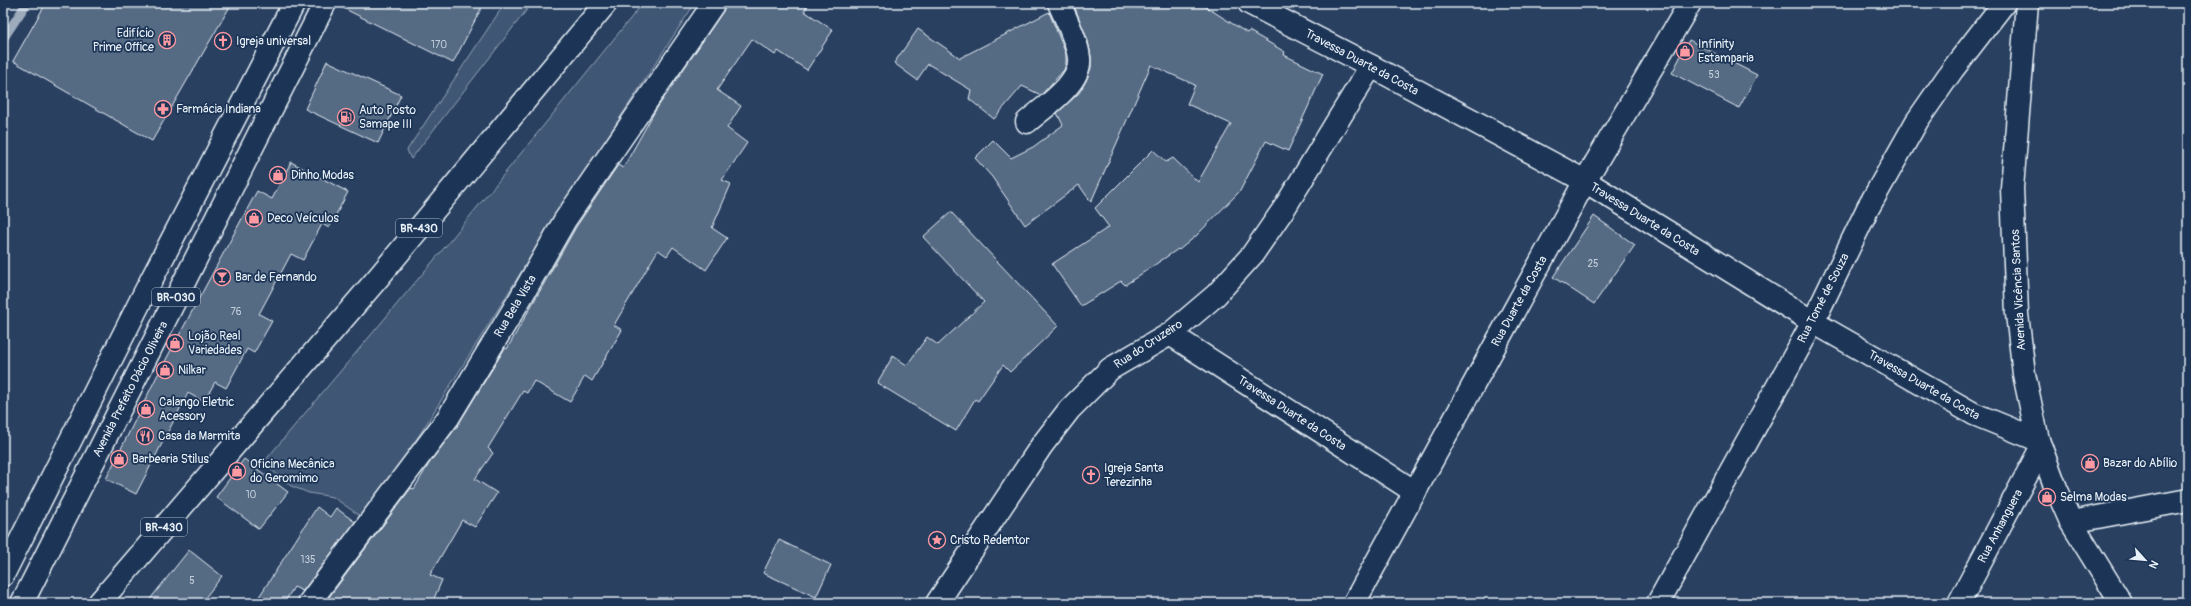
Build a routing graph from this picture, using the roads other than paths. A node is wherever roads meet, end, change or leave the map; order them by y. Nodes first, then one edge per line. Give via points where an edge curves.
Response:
1 (294, 3) edge
2 (325, 3) edge
3 (606, 3) edge
4 (714, 3) edge
5 (1059, 3) edge
6 (1249, 3) edge
7 (1690, 3) edge
8 (2004, 3) edge
9 (2026, 3) edge
10 (1371, 66) junction
11 (1027, 122) dead end
12 (1585, 181) junction
13 (1813, 322) junction
14 (1170, 334) junction
15 (2040, 444) junction
16 (1415, 492) junction
17 (2188, 500) edge
18 (2071, 522) junction
19 (3, 575) edge
20 (22, 603) edge
21 (99, 603) edge
22 (309, 603) edge
23 (937, 603) edge
24 (1354, 603) edge
25 (1658, 603) edge
26 (1959, 603) edge
27 (2121, 603) edge

1 - 19 street, BR-030
2 - 20 street, Avenida Prefeito Dácio Oliveira / BR-030
3 - 21 street, BR-430 via 377,279
4 - 22 street, Rua Bela Vista via 565,220 448,418
5 - 11 street via 1076,46 1078,69 1068,87
6 - 10 street, Travessa Duarte da Costa
7 - 12 street, Rua Duarte da Costa
8 - 13 street, Rua Tomé de Souza via 1953,68 1917,122 1868,208
9 - 15 street, Avenida Vicência Santos via 2012,188 2017,314 2024,374
10 - 12 street, Travessa Duarte da Costa
10 - 14 street, Rua do Cruzeiro via 1285,207 1252,255 1216,295
12 - 13 street, Travessa Duarte da Costa
12 - 16 street, Rua Duarte da Costa
13 - 15 street, Travessa Duarte da Costa via 1974,414
13 - 25 street, Rua Tomé de Souza
14 - 16 street, Travessa Duarte da Costa
14 - 23 street, Rua do Cruzeiro via 1110,369 1069,410 1042,445
15 - 18 street, Avenida Vicência Santos
15 - 26 street, Rua Anhanguera
16 - 24 street, Rua Duarte da Costa
17 - 18 street
18 - 27 street, Avenida Vicência Santos

